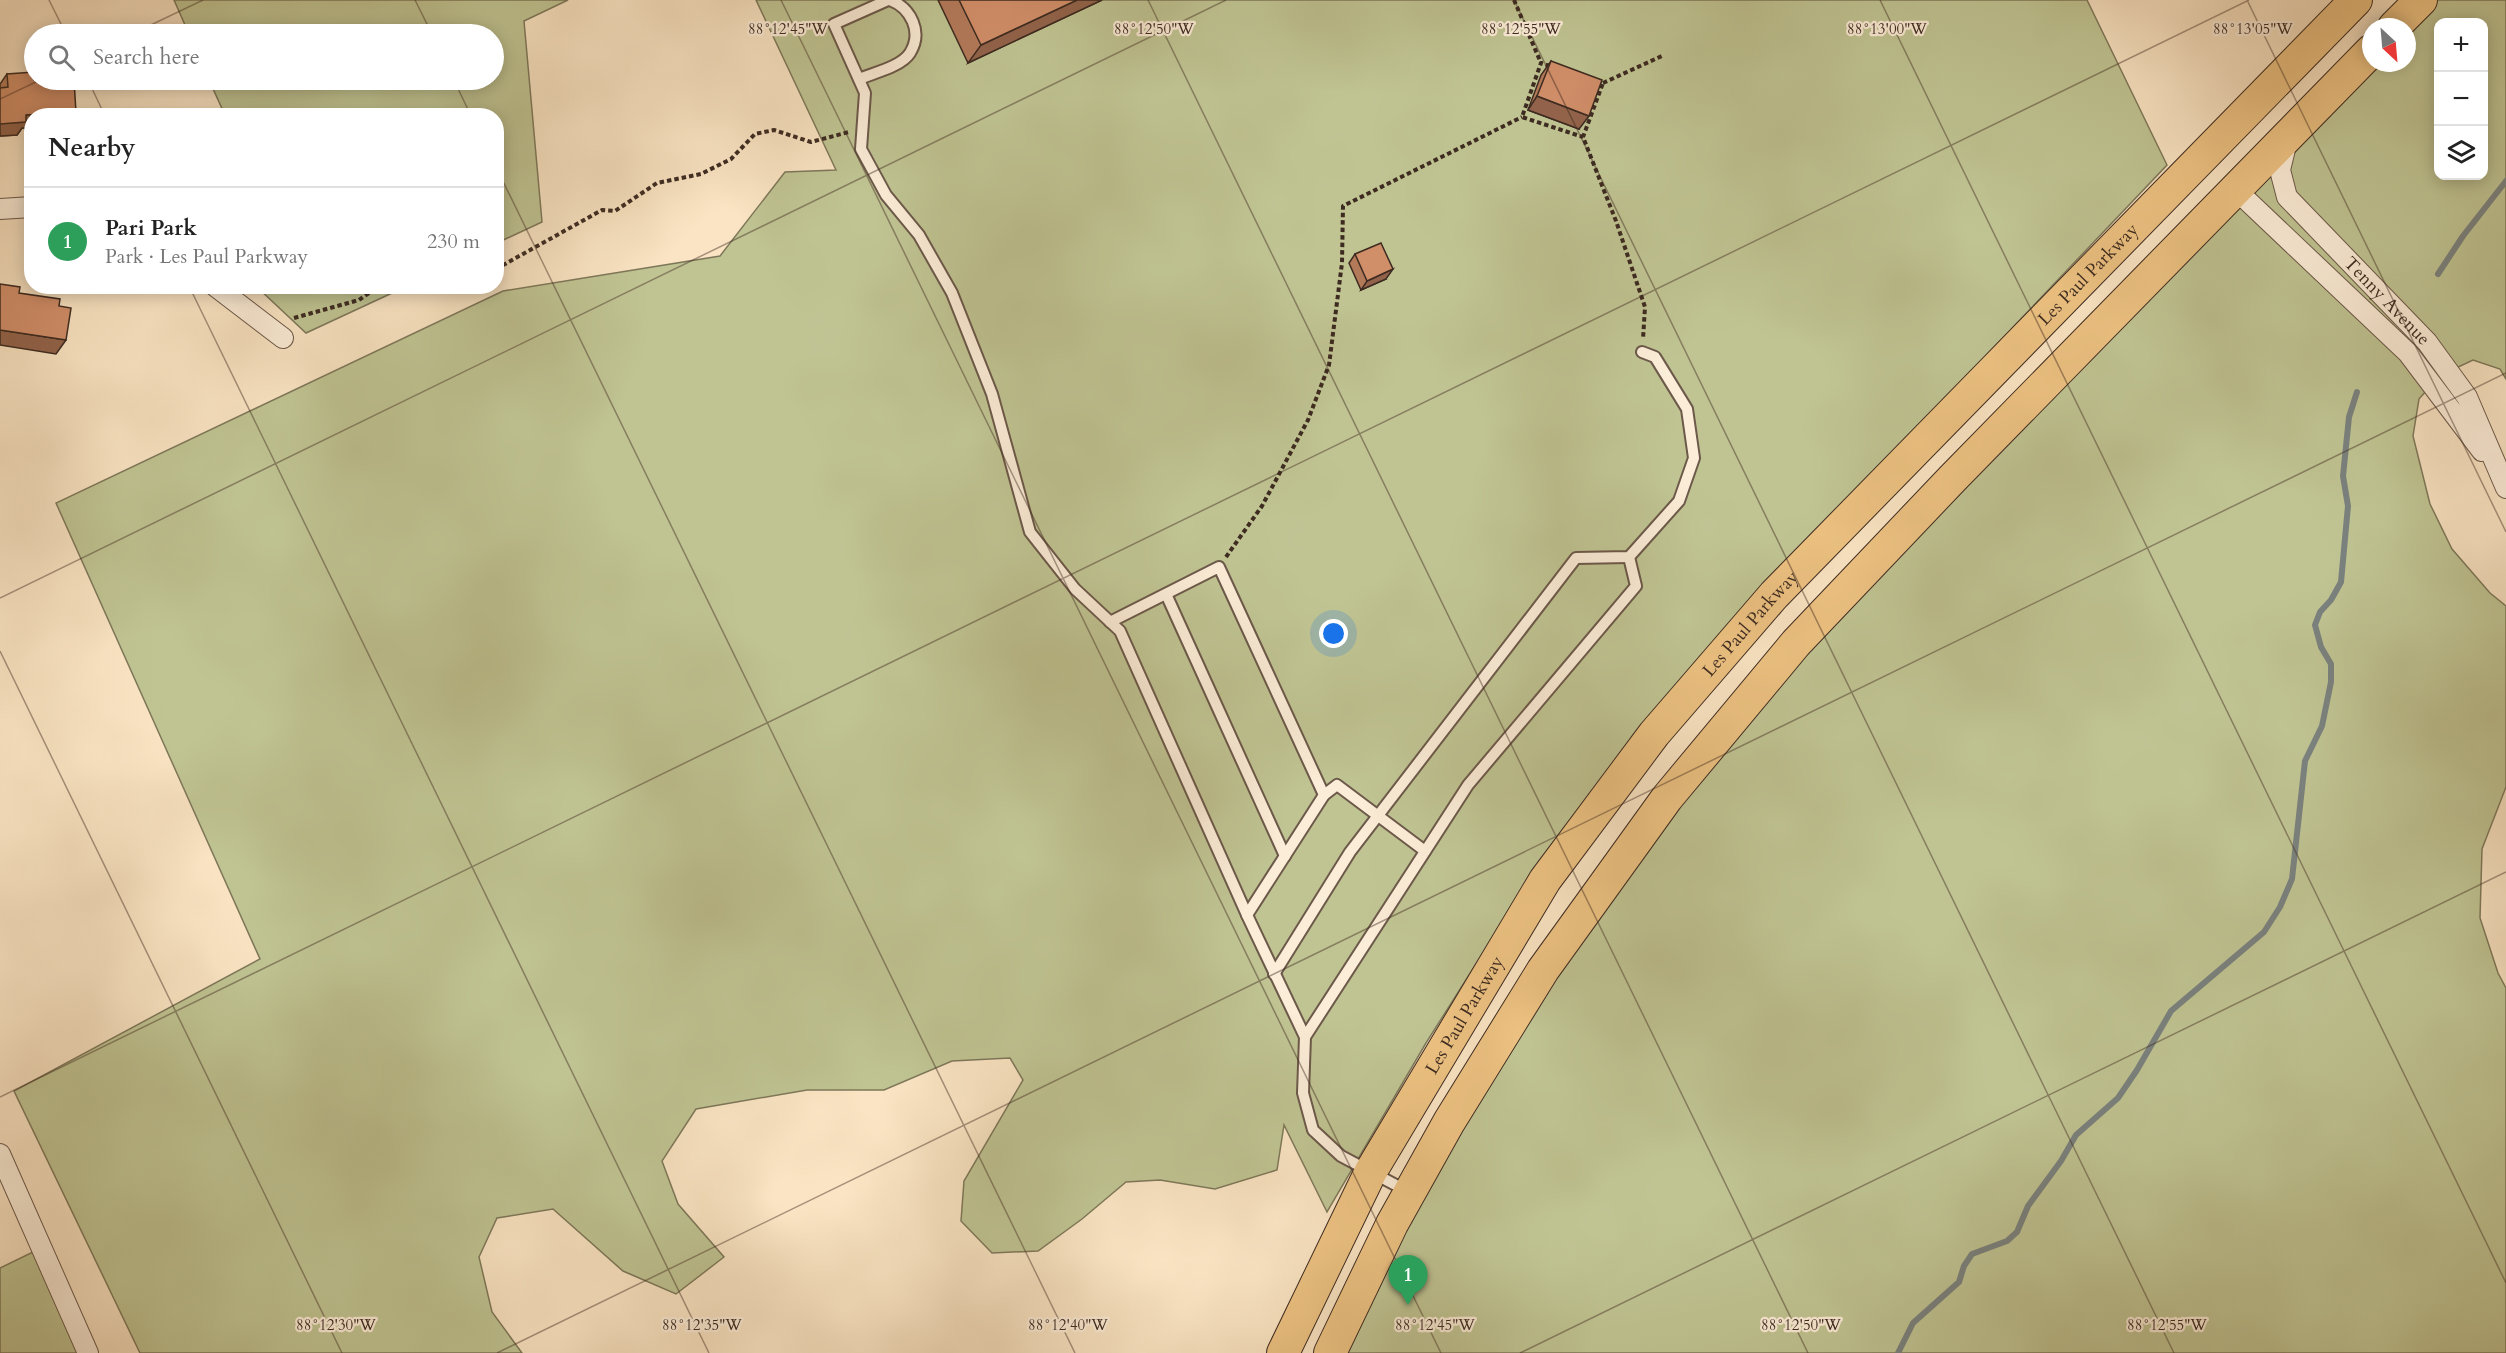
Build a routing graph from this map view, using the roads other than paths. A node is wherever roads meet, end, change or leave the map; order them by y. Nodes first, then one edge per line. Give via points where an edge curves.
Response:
1 (889, 0) edge
2 (2356, 0) edge
3 (2378, 0) edge
4 (2421, 0) edge
5 (2403, 18) edge
6 (2362, 60) edge
7 (859, 79) junction
8 (2288, 136) junction
9 (2235, 189) junction
10 (24, 208) edge
11 (0, 209) edge
12 (225, 294) edge
13 (283, 338) dead end
14 (1642, 352) road end
15 (2503, 481) edge
16 (1629, 557) junction
17 (1166, 594) junction
18 (1110, 622) junction
19 (1324, 795) junction
20 (1378, 816) junction
21 (1425, 851) junction
22 (1285, 856) junction
23 (1247, 915) junction
24 (1274, 974) junction
25 (1305, 1037) junction
26 (0, 1154) edge
27 (1371, 1171) junction
28 (1410, 1193) junction
29 (88, 1353) edge
30 (1282, 1353) edge
31 (1330, 1353) edge

1 - 7 lane via 834,24
1 - 7 lane via 901,4 914,21 915,35 909,54
2 - 27 main road, Les Paul Parkway via 1774,595 1654,734 1545,880
3 - 9 main road via 2228,160 2227,174
4 - 5 main road
6 - 8 main road
7 - 18 lane via 865,93 861,149 886,195 919,235 952,293 992,394 1030,532 1075,589
8 - 9 main road
8 - 15 street, Tenny Avenue via 2280,170 2287,197 2427,342 2467,398
9 - 15 street, Tenny Avenue via 2408,353
9 - 28 main road via 1804,635 1667,798 1543,970
10 - 11 street
12 - 13 street
14 - 16 lane via 1655,357 1686,409 1694,458 1679,501
16 - 20 lane via 1576,558
16 - 21 lane via 1636,586 1468,785
17 - 18 lane
17 - 19 lane via 1220,567
17 - 22 lane
18 - 23 lane via 1120,631
19 - 20 lane via 1337,785
19 - 22 lane
20 - 21 lane
20 - 24 lane via 1350,852
21 - 25 lane
22 - 23 lane
23 - 24 lane
24 - 25 lane
25 - 27 lane via 1302,1093 1313,1130 1341,1156
26 - 29 street
27 - 28 lane
27 - 30 main road, Les Paul Parkway
28 - 31 main road

